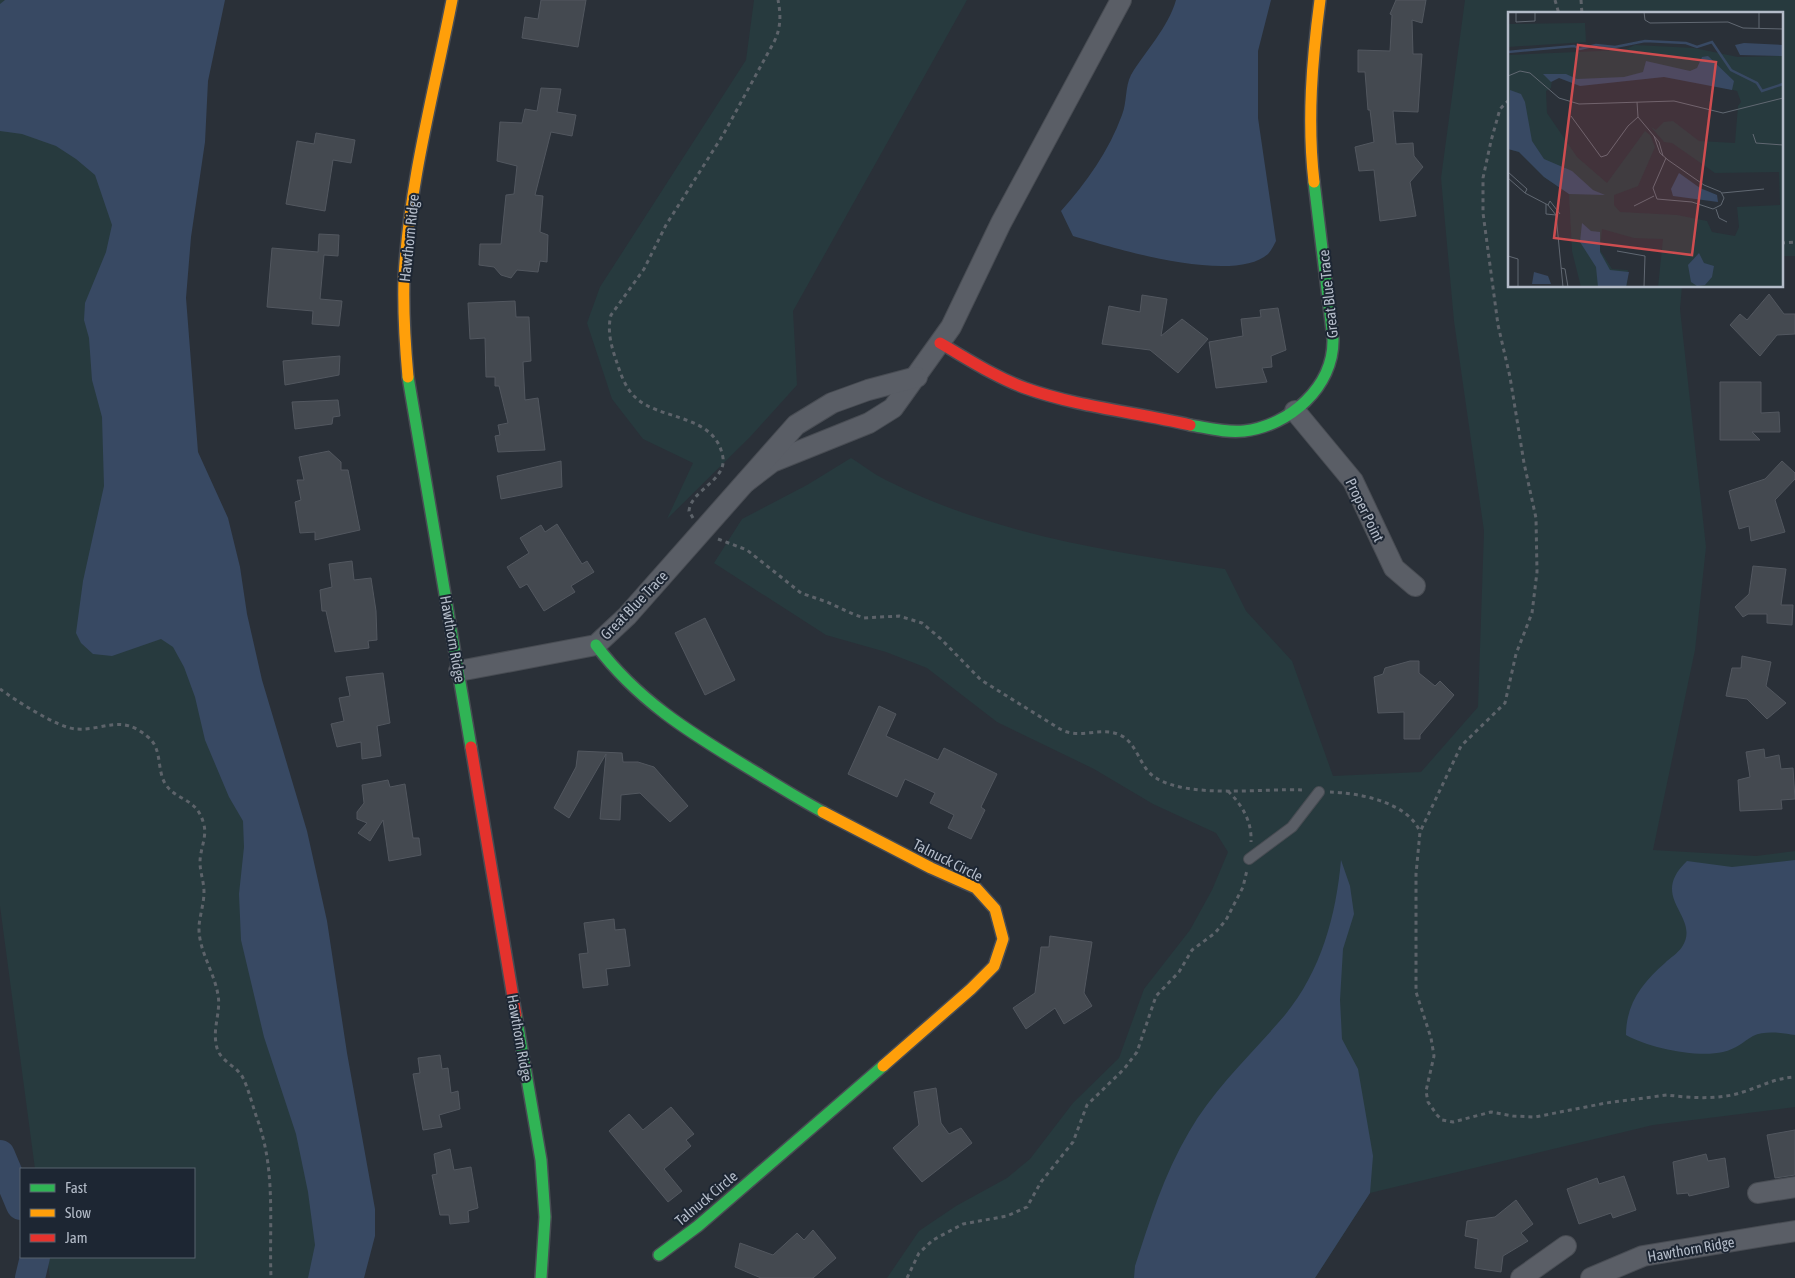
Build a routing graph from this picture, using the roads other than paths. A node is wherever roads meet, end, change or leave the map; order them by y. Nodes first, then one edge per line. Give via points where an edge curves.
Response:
1 (452, 0) edge
2 (1121, 0) edge
3 (1320, 0) edge
4 (940, 343) junction
5 (917, 377) junction
6 (1295, 411) junction
7 (746, 482) junction
8 (1414, 586) dead end
9 (596, 645) junction
10 (459, 670) junction
11 (1319, 792) road end
12 (1250, 859) road end
13 (1795, 1187) edge
14 (1758, 1193) dead end
15 (1795, 1231) edge
16 (1566, 1246) dead end
17 (659, 1255) dead end
18 (541, 1278) edge
19 (1522, 1278) edge
20 (1591, 1278) edge

1 - 10 street, Hawthorn Ridge via 412,203 403,297 409,382
2 - 4 street, Great Blue Trace
3 - 6 street, Great Blue Trace via 1312,58 1310,124 1333,349 1324,377 1306,403
4 - 5 street, Great Blue Trace
4 - 6 street, Great Blue Trace via 986,372 1025,388 1116,410 1225,430 1253,430 1284,419
5 - 7 street, Great Blue Trace via 893,408 869,423 772,462
5 - 7 street, Great Blue Trace via 832,404 796,425
6 - 8 street, Proper Point via 1353,481 1394,568
7 - 9 street, Great Blue Trace via 627,616
9 - 10 street, Great Blue Trace
9 - 17 street, Talnuck Circle via 641,695 689,732 816,808 976,888 995,909 1002,939 994,966 971,989 698,1226
10 - 18 street, Hawthorn Ridge via 541,1160 545,1216
11 - 12 lane via 1292,827
13 - 14 street
15 - 20 street, Hawthorn Ridge via 1643,1256
16 - 19 street

